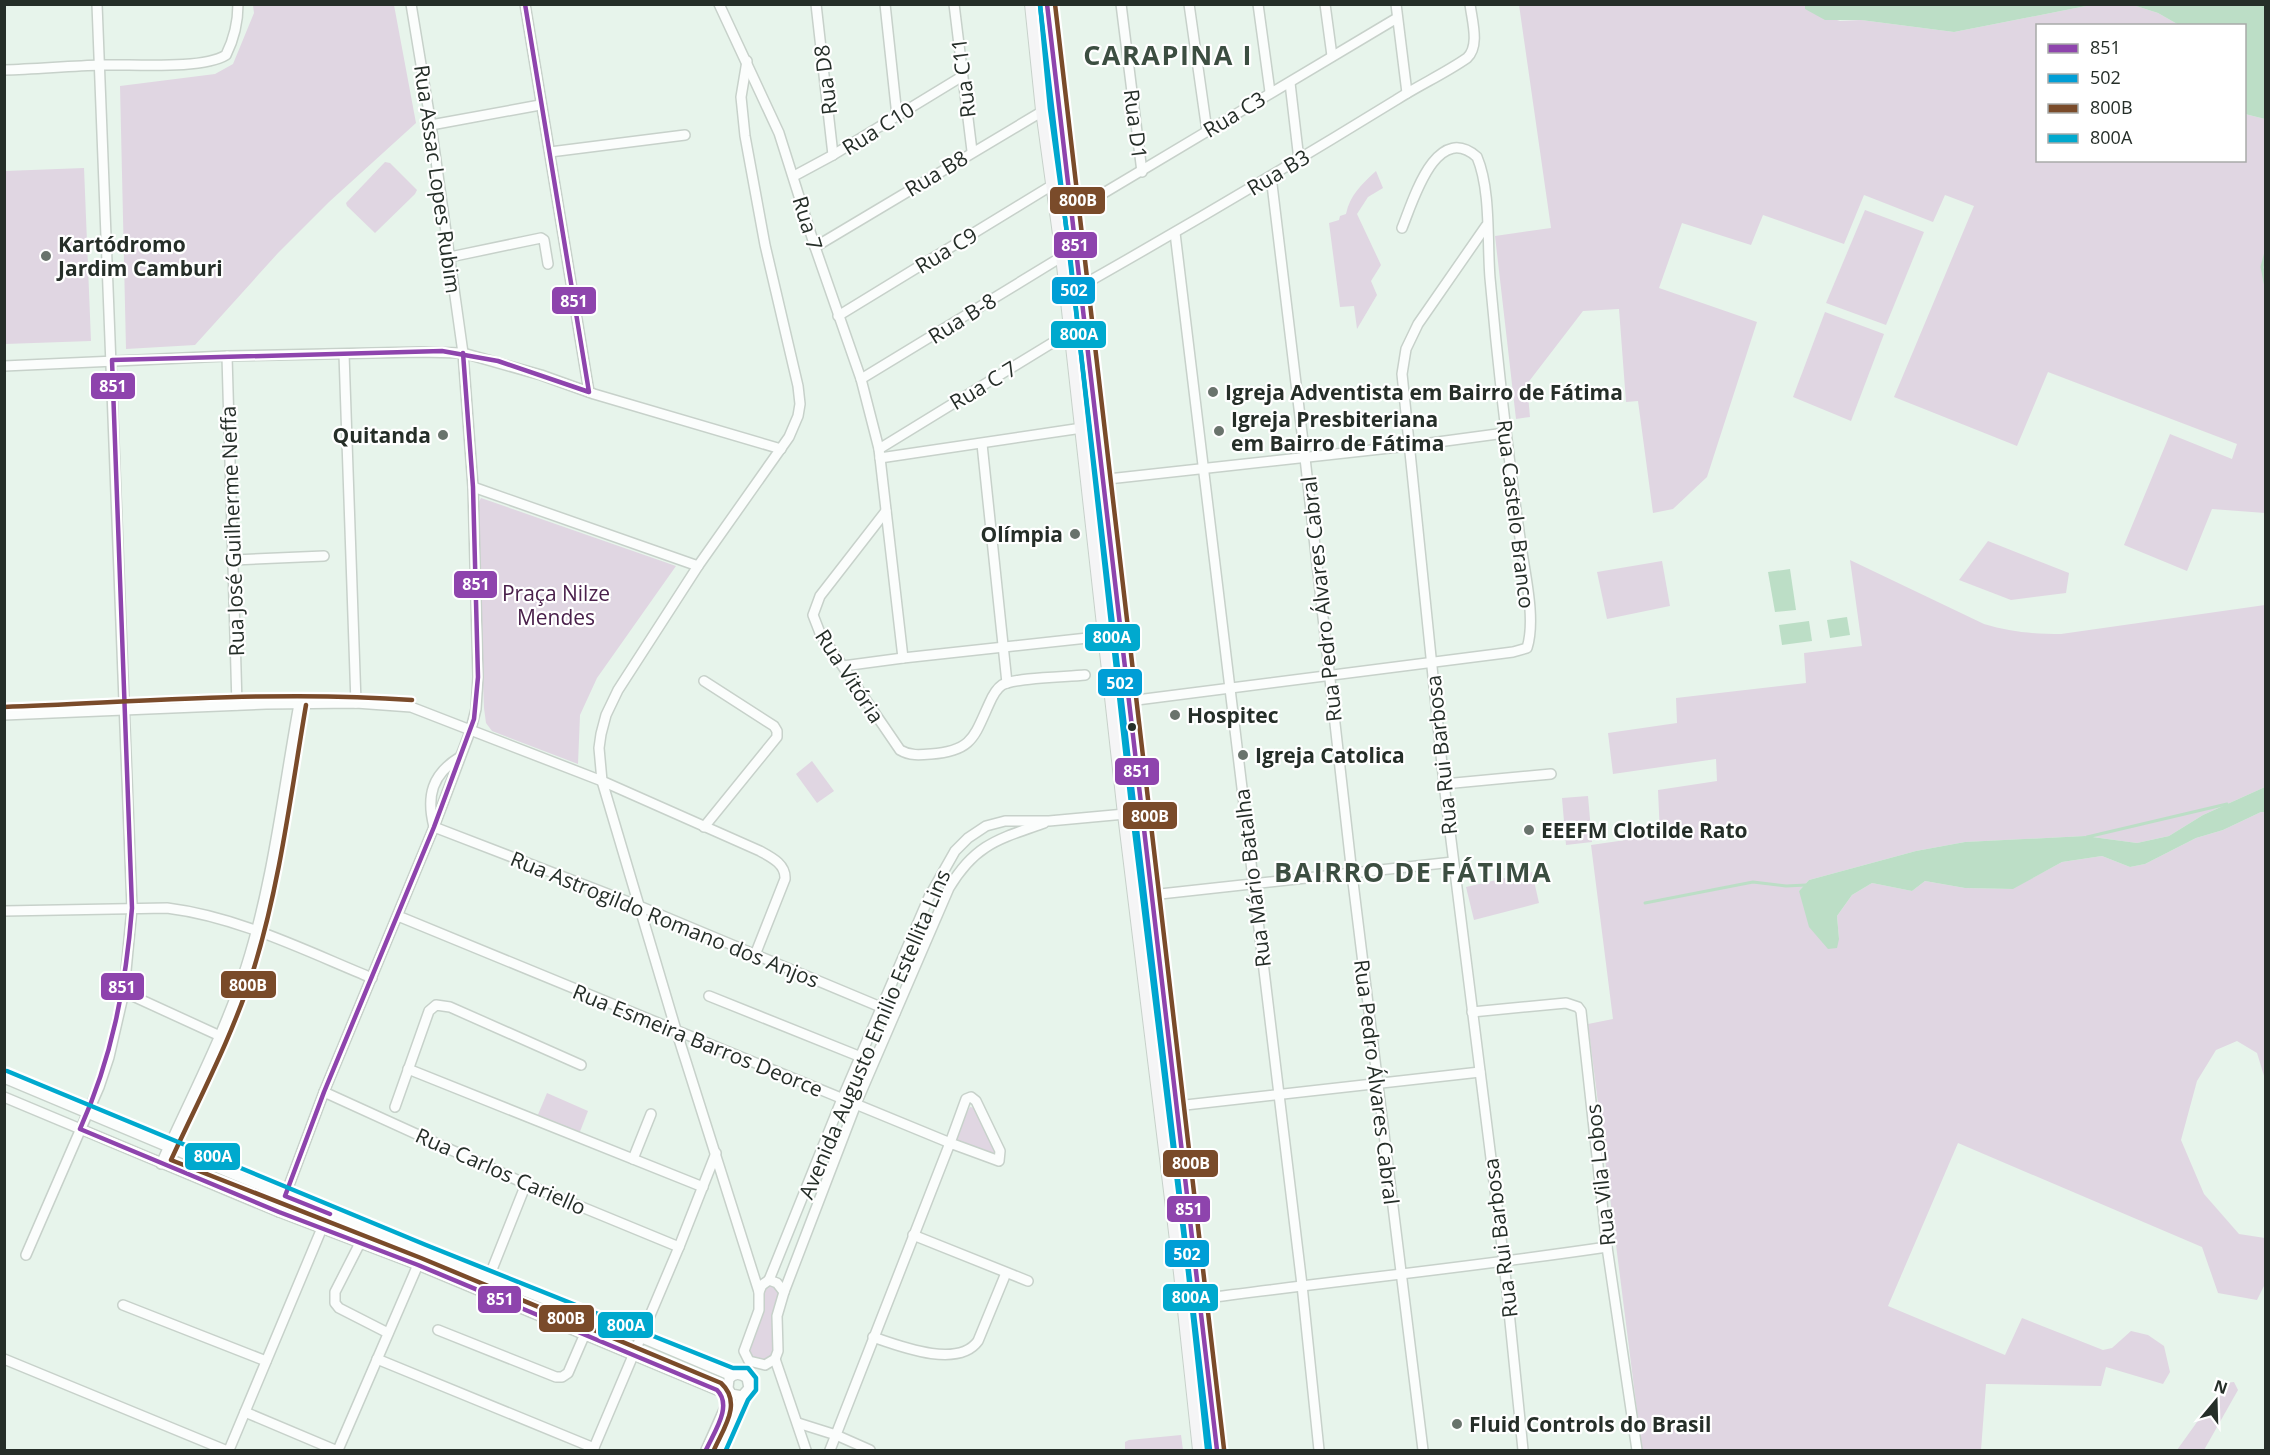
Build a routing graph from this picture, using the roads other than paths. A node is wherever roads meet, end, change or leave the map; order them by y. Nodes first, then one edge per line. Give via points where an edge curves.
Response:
1 (97, 4) edge
2 (238, 4) edge
3 (411, 4) edge
4 (525, 4) edge
5 (719, 4) edge
6 (816, 4) edge
7 (885, 4) edge
8 (954, 4) edge
9 (1032, 4) edge
10 (1047, 4) edge
11 (1121, 4) edge
12 (1189, 4) edge
13 (1258, 4) edge
14 (1325, 4) edge
15 (1396, 4) edge
16 (1470, 4) edge
17 (1397, 18) junction
18 (1332, 56) junction
19 (747, 61) junction
20 (100, 65) junction
21 (4, 70) edge
22 (962, 77) junction
23 (1290, 83) junction
24 (1270, 93) junction
25 (1407, 93) junction
26 (1058, 102) junction
27 (540, 105) junction
28 (1043, 110) junction
29 (897, 116) junction
30 (431, 125) junction
31 (1207, 131) junction
32 (685, 135) dead end
33 (972, 151) junction
34 (549, 152) junction
35 (833, 155) junction
36 (1299, 160) junction
37 (1142, 172) junction
38 (794, 176) junction
39 (1271, 176) junction
40 (1054, 184) junction
41 (1072, 213) junction
42 (1486, 226) junction
43 (1402, 228) dead end
44 (1175, 233) junction
45 (815, 247) junction
46 (1063, 256) junction
47 (450, 257) junction
48 (548, 264) dead end
49 (1081, 286) junction
50 (838, 316) junction
51 (1071, 334) junction
52 (1087, 343) junction
53 (463, 353) junction
54 (344, 354) junction
55 (227, 356) junction
56 (112, 360) junction
57 (4, 366) edge
58 (861, 379) junction
59 (589, 392) junction
60 (1082, 428) junction
61 (1505, 433) junction
62 (982, 444) junction
63 (1408, 446) junction
64 (781, 449) junction
65 (880, 453) junction
66 (1305, 458) junction
67 (1205, 468) junction
68 (1104, 480) junction
69 (1089, 481) junction
70 (473, 487) junction
71 (886, 511) junction
72 (324, 556) dead end
73 (234, 560) junction
74 (698, 566) junction
75 (1106, 636) junction
76 (1003, 648) junction
77 (903, 658) junction
78 (1431, 662) junction
79 (843, 666) junction
80 (1085, 675) dead end
81 (1328, 675) junction
82 (704, 681) dead end
83 (1007, 683) junction
84 (1230, 688) junction
85 (1129, 701) junction
86 (356, 703) junction
87 (299, 704) junction
88 (237, 705) junction
89 (123, 709) junction
90 (4, 715) edge
91 (471, 729) junction
92 (460, 758) junction
93 (1551, 774) dead end
94 (602, 781) junction
95 (1444, 784) junction
96 (1125, 813) junction
97 (1049, 821) junction
98 (434, 827) junction
99 (704, 827) junction
100 (1453, 862) junction
101 (1352, 874) junction
102 (1253, 884) junction
103 (1135, 888) junction
104 (1151, 895) junction
105 (639, 906) junction
106 (132, 908) junction
107 (4, 911) edge
108 (398, 916) junction
109 (256, 931) junction
110 (755, 955) junction
111 (372, 978) junction
112 (124, 992) junction
113 (709, 996) dead end
114 (882, 1008) junction
115 (1472, 1012) junction
116 (895, 1013) junction
117 (676, 1030) junction
118 (220, 1036) junction
119 (861, 1057) junction
120 (581, 1065) dead end
121 (408, 1070) junction
122 (1480, 1072) junction
123 (4, 1078) edge
124 (1377, 1084) junction
125 (324, 1092) junction
126 (1279, 1095) junction
127 (4, 1097) edge
128 (842, 1099) junction
129 (856, 1104) junction
130 (395, 1107) dead end
131 (1176, 1107) junction
132 (1160, 1108) junction
133 (87, 1114) junction
134 (651, 1114) dead end
135 (81, 1129) junction
136 (950, 1143) junction
137 (169, 1147) junction
138 (716, 1154) junction
139 (633, 1159) junction
140 (161, 1164) junction
141 (526, 1184) junction
142 (703, 1187) junction
143 (285, 1196) junction
144 (279, 1212) junction
145 (322, 1228) junction
146 (913, 1235) junction
147 (360, 1243) junction
148 (679, 1247) junction
149 (1607, 1247) junction
150 (423, 1252) junction
151 (26, 1255) dead end
152 (1504, 1262) junction
153 (418, 1265) junction
154 (1006, 1273) junction
155 (1401, 1274) junction
156 (489, 1277) junction
157 (769, 1281) junction
158 (1028, 1281) dead end
159 (1302, 1285) junction
160 (759, 1292) junction
161 (784, 1292) junction
162 (1199, 1299) junction
163 (123, 1305) dead end
164 (438, 1330) dead end
165 (388, 1333) junction
166 (584, 1336) junction
167 (640, 1337) junction
168 (873, 1337) junction
169 (744, 1351) junction
170 (633, 1356) junction
171 (4, 1359) edge
172 (377, 1359) junction
173 (775, 1359) junction
174 (266, 1361) junction
175 (755, 1364) junction
176 (734, 1375) junction
177 (749, 1381) junction
178 (717, 1390) junction
179 (730, 1393) junction
180 (742, 1396) junction
181 (725, 1406) junction
182 (245, 1412) junction
183 (798, 1423) junction
184 (836, 1435) junction
185 (593, 1449) edge
186 (227, 1450) edge
187 (336, 1450) edge
188 (706, 1450) edge
189 (718, 1450) edge
190 (806, 1450) edge
191 (830, 1450) edge
192 (870, 1450) edge
193 (1200, 1450) edge
194 (1217, 1450) edge
195 (1320, 1450) edge
196 (1423, 1450) edge
197 (1523, 1450) edge
198 (1637, 1450) edge

1 - 20 street
2 - 20 street via 234,35 226,55 217,59
3 - 30 street, Rua Assac Lopes Rubim
4 - 27 street
5 - 19 street, Rua 7
6 - 35 street, Rua D8
7 - 29 street
8 - 22 street, Rua C11
9 - 28 street
10 - 26 street
11 - 37 street, Rua D1
12 - 31 street
13 - 24 street
14 - 18 street
15 - 17 street
16 - 25 street, Rua B3 via 1473,53
17 - 18 street, Rua C3
17 - 25 street
18 - 23 street, Rua C3
19 - 38 street, Rua 7
19 - 64 street via 741,97 745,136 800,404 796,425
20 - 21 street
20 - 56 street
22 - 29 street, Rua C10
22 - 33 street, Rua C11
23 - 24 street, Rua C3
23 - 36 street
24 - 31 street, Rua C3
25 - 36 street, Rua B3
26 - 28 street, Rua B8
26 - 41 street
27 - 30 street
27 - 34 street
28 - 33 street, Rua B8
28 - 40 street
29 - 35 street, Rua C10
30 - 47 street, Rua Assac Lopes Rubim
31 - 37 street, Rua C3
32 - 34 street
33 - 45 street, Rua B8
34 - 59 street
35 - 38 street, Rua C10
36 - 39 street, Rua B3
37 - 41 street, Rua C3
38 - 45 street, Rua 7
39 - 44 street, Rua B3
39 - 66 street, Rua Pedro Álvares Cabral
40 - 46 street
40 - 50 street, Rua C9
41 - 49 street
42 - 43 street, Rua Castelo Branco via 1482,170 1477,157 1462,147 1451,148 1437,158
42 - 61 street, Rua Castelo Branco
42 - 63 street, Rua Rui Barbosa via 1418,324 1406,349 1402,374
44 - 49 street, Rua B3
44 - 67 street, Rua Mário Batalha
45 - 50 street, Rua 7
46 - 51 street
46 - 58 street, Rua B-8
47 - 48 street via 541,238
47 - 53 street, Rua Assac Lopes Rubim
49 - 52 street
50 - 58 street, Rua 7
51 - 52 street via 1079,335
51 - 60 street
51 - 65 street, Rua C 7
52 - 68 street
53 - 54 street
53 - 59 street
53 - 70 street, Rua Assac Lopes Rubim
54 - 55 street
54 - 86 street
55 - 56 street
55 - 73 street, Rua José Guilherme Neffa
56 - 57 street
56 - 89 street
58 - 65 street, Rua 7
59 - 64 street
60 - 62 street
60 - 69 street
61 - 63 street
61 - 78 street, Rua Castelo Branco via 1526,582 1530,633 1527,648
62 - 65 street
62 - 76 street
63 - 66 street
63 - 78 street, Rua Rui Barbosa
64 - 74 street
65 - 71 street, Rua 7
66 - 67 street
66 - 81 street, Rua Pedro Álvares Cabral
67 - 68 street
67 - 84 street, Rua Mário Batalha
68 - 69 street
68 - 85 street
69 - 75 street
70 - 74 street
70 - 91 street, Rua Assac Lopes Rubim via 478,677
71 - 77 street, Rua 7
71 - 79 street, Rua Vitória via 814,609 815,623
72 - 73 street
73 - 88 street, Rua José Guilherme Neffa
74 - 94 street via 630,670 606,715 599,748
75 - 76 street
75 - 96 street
76 - 77 street
76 - 83 street
77 - 79 street
78 - 81 street
78 - 95 street, Rua Rui Barbosa
79 - 83 street, Rua Vitória via 897,748 912,755 936,754 968,744 996,691
80 - 83 street
81 - 84 street
81 - 101 street, Rua Pedro Álvares Cabral
82 - 99 street via 774,726 777,737
84 - 85 street
84 - 102 street, Rua Mário Batalha
85 - 104 street
86 - 87 street
86 - 91 street via 411,707
87 - 88 street
87 - 109 street
88 - 89 street
89 - 90 street
89 - 106 street
91 - 92 street, Rua Assac Lopes Rubim
91 - 94 street
92 - 98 street, Rua Assac Lopes Rubim
92 - 98 street via 438,777 429,802
93 - 95 street
94 - 99 street
94 - 105 street
95 - 100 street, Rua Rui Barbosa
96 - 97 street, Avenida Augusto Emilio Estellita Lins
96 - 103 street
97 - 114 street, Avenida Augusto Emilio Estellita Lins via 1005,821 986,826 955,851 929,897
97 - 116 street, Avenida Augusto Emilio Estellita Lins via 993,842 959,871
98 - 105 street, Rua Astrogildo Romano dos Anjos
98 - 108 street, Rua Assac Lopes Rubim
99 - 110 street via 770,856 786,874
100 - 101 street
100 - 115 street, Rua Rui Barbosa
101 - 102 street
101 - 124 street, Rua Pedro Álvares Cabral
102 - 104 street
102 - 126 street, Rua Mário Batalha
103 - 104 street
103 - 132 street
104 - 131 street
105 - 110 street, Rua Astrogildo Romano dos Anjos
105 - 117 street
106 - 107 street
106 - 109 street via 187,910
106 - 112 street
108 - 111 street, Rua Assac Lopes Rubim
108 - 117 street, Rua Esmeira Barros Deorce
109 - 111 street
109 - 118 street
110 - 114 street, Rua Astrogildo Romano dos Anjos
111 - 125 street, Rua Assac Lopes Rubim
112 - 118 street
112 - 133 street via 109,1057
113 - 119 street
114 - 116 street, Rua Astrogildo Romano dos Anjos
114 - 119 street, Avenida Augusto Emilio Estellita Lins
115 - 122 street, Rua Rui Barbosa
115 - 149 street, Rua Vila Lobos via 1566,1003 1581,1011
116 - 129 street, Avenida Augusto Emilio Estellita Lins
117 - 128 street, Rua Esmeira Barros Deorce
117 - 138 street
118 - 137 street
119 - 128 street, Avenida Augusto Emilio Estellita Lins
120 - 121 street via 439,1004 429,1011
121 - 130 street
121 - 139 street
122 - 124 street
122 - 152 street, Rua Rui Barbosa
123 - 133 street
124 - 126 street
124 - 155 street, Rua Pedro Álvares Cabral
125 - 141 street, Rua Carlos Cariello
125 - 143 street, Rua Assac Lopes Rubim
126 - 131 street
126 - 159 street, Rua Mário Batalha
127 - 135 street
128 - 129 street, Rua Esmeira Barros Deorce
128 - 157 street, Avenida Augusto Emilio Estellita Lins
129 - 136 street, Rua Esmeira Barros Deorce
129 - 161 street, Avenida Augusto Emilio Estellita Lins
131 - 132 street
131 - 162 street
132 - 193 street
133 - 135 street
133 - 137 street
134 - 139 street
135 - 140 street
135 - 151 street
136 - 136 street, Rua Esmeira Barros Deorce via 966,1099 971,1097 1000,1151 999,1161
136 - 146 street
137 - 140 street
137 - 143 street
138 - 142 street
138 - 160 street
139 - 142 street
140 - 144 street
141 - 148 street, Rua Carlos Cariello
141 - 156 street
142 - 148 street
143 - 144 street, Rua Assac Lopes Rubim
143 - 150 street
144 - 145 street
145 - 147 street
145 - 174 street
146 - 154 street
146 - 168 street
147 - 153 street
147 - 165 street via 335,1292 335,1303
148 - 167 street
149 - 152 street
149 - 198 street, Rua Vila Lobos
150 - 153 street
150 - 156 street
152 - 155 street
152 - 197 street, Rua Rui Barbosa
153 - 165 street
153 - 166 street
154 - 158 street
154 - 168 street via 973,1349 931,1354
155 - 159 street
155 - 196 street, Rua Pedro Álvares Cabral
156 - 167 street
157 - 160 street
157 - 161 street via 777,1283
159 - 162 street
159 - 195 street, Rua Mário Batalha
160 - 169 street via 759,1310
161 - 173 street, Avenida Augusto Emilio Estellita Lins via 777,1316
162 - 194 street
163 - 174 street
164 - 166 street via 556,1377 568,1373
165 - 172 street
166 - 170 street
167 - 170 street
167 - 176 street
168 - 184 street
169 - 175 street
169 - 176 street
170 - 178 street
170 - 185 street
171 - 186 street
172 - 185 street
172 - 187 street
173 - 175 street via 765,1365
173 - 183 street
174 - 182 street
175 - 177 street
176 - 177 street via 744,1375
176 - 179 street via 727,1384
177 - 180 street
178 - 179 street
178 - 181 street
179 - 180 street
179 - 181 street
180 - 189 street
181 - 188 street
182 - 186 street
182 - 187 street
183 - 184 street
183 - 190 street
184 - 191 street
184 - 192 street

